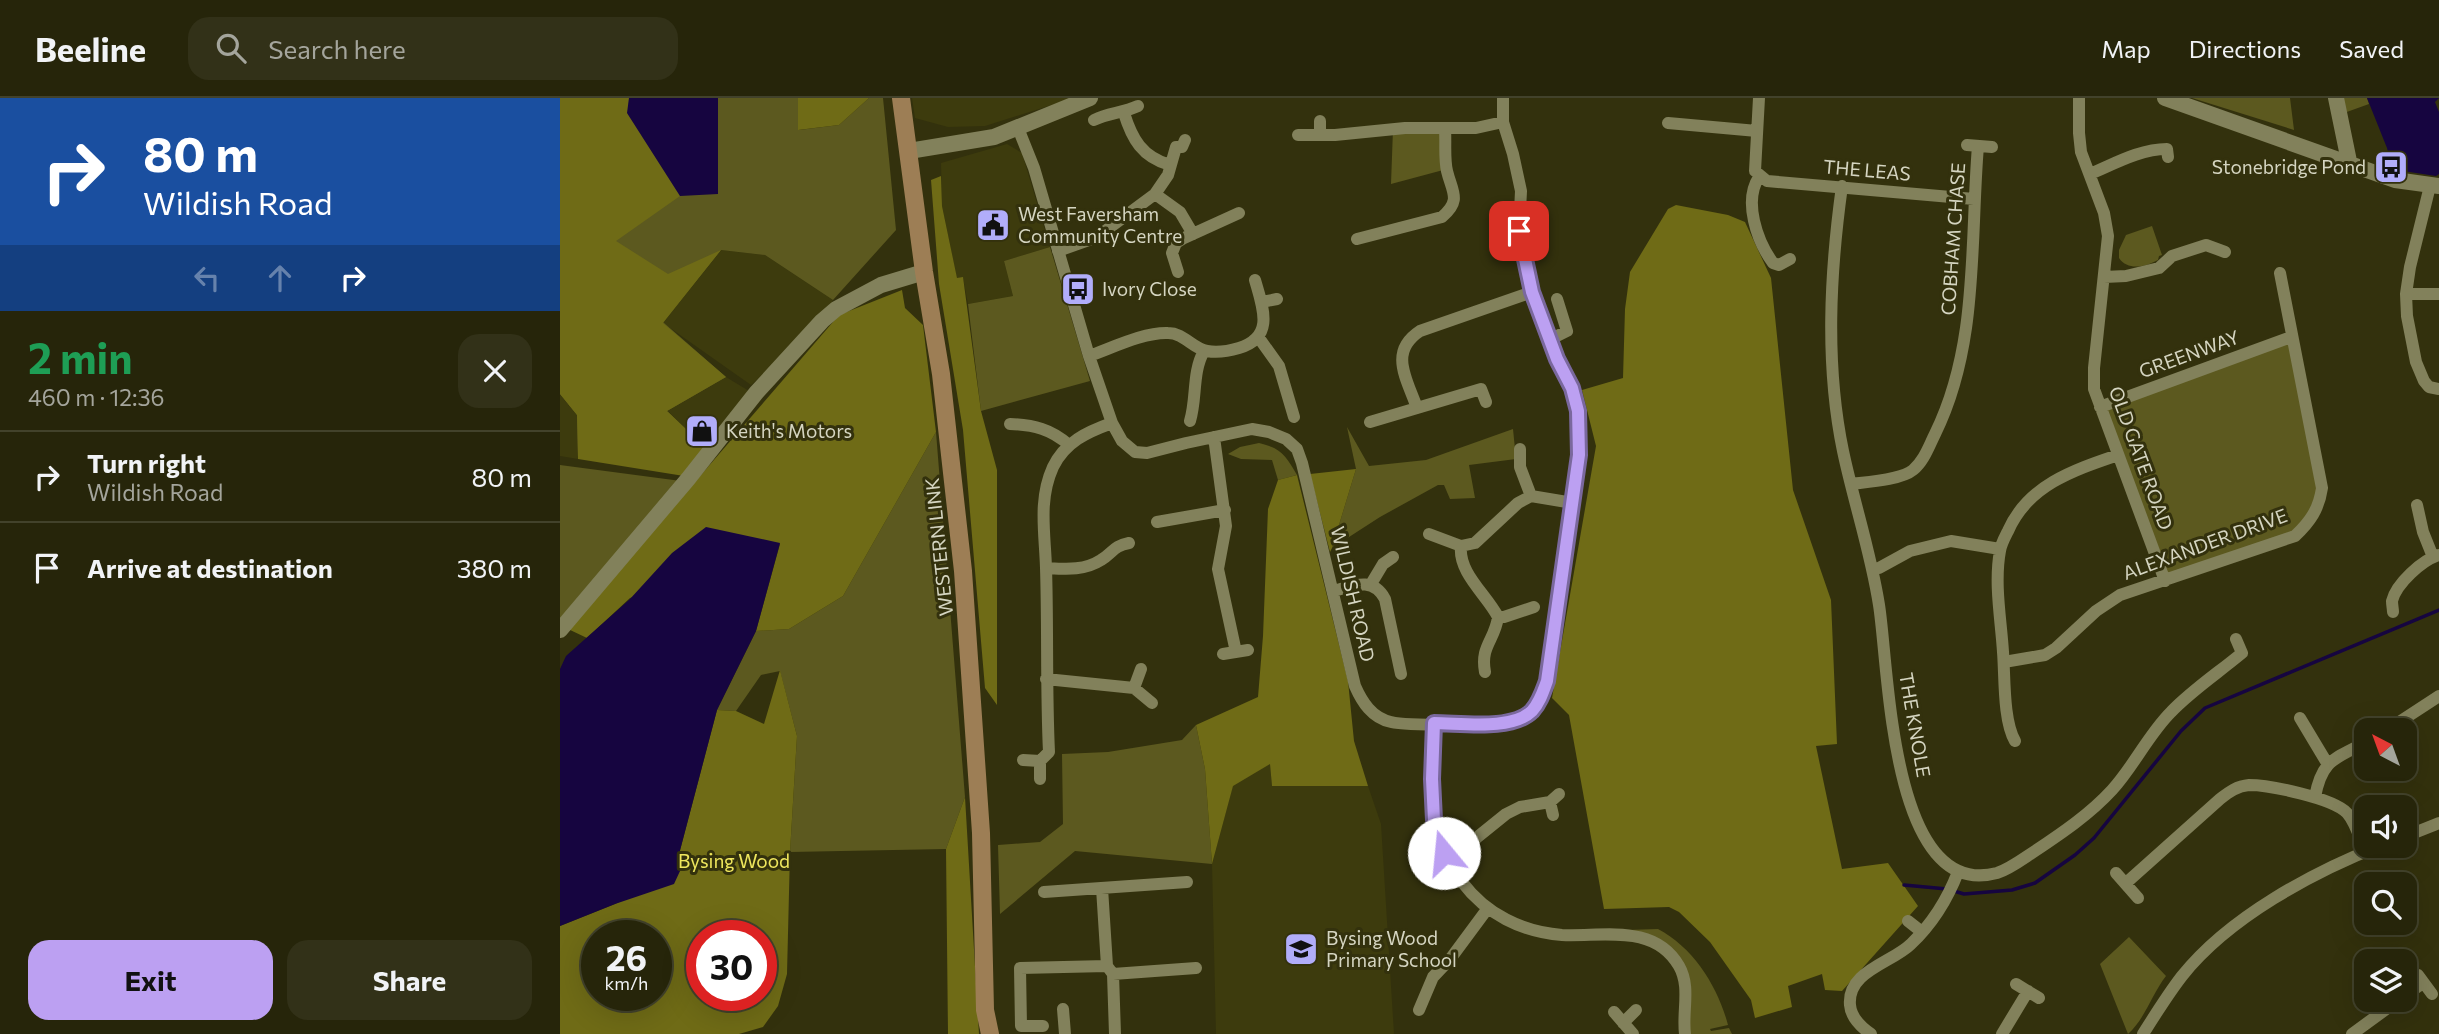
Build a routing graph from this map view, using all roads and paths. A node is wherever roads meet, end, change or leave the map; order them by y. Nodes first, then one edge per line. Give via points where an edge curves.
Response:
1 (901, 98) edge
2 (1090, 98) edge
3 (1503, 98) edge
4 (1759, 98) edge
5 (2079, 98) edge
6 (2165, 98) edge
7 (2336, 98) edge
8 (1138, 106) dead end
9 (1124, 113) junction
10 (1094, 120) dead end
11 (1320, 121) dead end
12 (1503, 122) junction
13 (1668, 122) dead end
14 (1018, 128) junction
15 (1445, 130) junction
16 (1757, 131) junction
17 (1298, 135) dead end
18 (1320, 135) junction
19 (1185, 140) dead end
20 (1992, 147) dead end
21 (909, 151) junction
22 (2168, 158) dead end
23 (1170, 165) junction
24 (2350, 166) junction
25 (2090, 174) junction
26 (1759, 177) junction
27 (1842, 186) junction
28 (2435, 186) edge
29 (1155, 194) junction
30 (1974, 199) junction
31 (1239, 213) dead end
32 (1193, 234) junction
33 (1357, 239) dead end
34 (1058, 251) junction
35 (2225, 252) dead end
36 (1790, 259) dead end
37 (924, 272) junction
38 (1178, 272) dead end
39 (2280, 273) dead end
40 (2104, 277) junction
41 (1255, 280) dead end
42 (1532, 292) junction
43 (2439, 293) edge
44 (2406, 294) junction
45 (1277, 299) dead end
46 (1557, 299) dead end
47 (1262, 302) junction
48 (2291, 337) junction
49 (1259, 338) junction
50 (1549, 340) junction
51 (1204, 351) junction
52 (1089, 356) junction
53 (2439, 389) edge
54 (1486, 402) dead end
55 (2100, 407) junction
56 (1418, 408) junction
57 (1187, 414) dead end
58 (1294, 417) dead end
59 (1370, 422) dead end
60 (1112, 423) junction
61 (1010, 424) dead end
62 (1214, 437) junction
63 (1069, 445) junction
64 (1520, 449) dead end
65 (2118, 455) junction
66 (1851, 484) junction
67 (1531, 496) junction
68 (1573, 503) junction
69 (2417, 505) dead end
70 (1224, 510) junction
71 (1166, 524) dead end
72 (1429, 534) dead end
73 (1119, 541) dead end
74 (1461, 546) junction
75 (2000, 549) junction
76 (2436, 556) edge
77 (1393, 557) dead end
78 (1046, 568) junction
79 (1879, 569) dead end
80 (2165, 581) junction
81 (1371, 584) junction
82 (1334, 591) junction
83 (2393, 612) dead end
84 (1498, 617) junction
85 (1528, 624) dead end
86 (560, 630) edge
87 (2236, 639) dead end
88 (1236, 652) dead end
89 (2004, 662) junction
90 (1141, 669) dead end
91 (1485, 672) dead end
92 (1401, 674) dead end
93 (1046, 679) junction
94 (1134, 688) junction
95 (2439, 696) edge
96 (1152, 704) dead end
97 (2300, 718) dead end
98 (2405, 718) edge
99 (1434, 723) junction
100 (2015, 741) dead end
101 (2354, 749) edge
102 (1023, 760) dead end
103 (1040, 761) junction
104 (2328, 763) junction
105 (1040, 779) dead end
106 (2315, 797) junction
107 (1553, 815) dead end
108 (2439, 823) edge
109 (2354, 824) edge
110 (2417, 832) edge
111 (1444, 853) junction
112 (2354, 857) edge
113 (1958, 872) junction
114 (2116, 873) dead end
115 (1187, 882) dead end
116 (2126, 883) junction
117 (1102, 888) junction
118 (1044, 892) dead end
119 (2138, 898) dead end
120 (1488, 908) junction
121 (1908, 920) dead end
122 (1922, 932) junction
123 (1196, 968) dead end
124 (1110, 970) junction
125 (2417, 983) edge
126 (2016, 984) dead end
127 (986, 994) junction
128 (2431, 994) dead end
129 (1063, 1009) dead end
130 (1419, 1010) dead end
131 (1636, 1010) dead end
132 (1614, 1012) dead end
133 (2382, 1012) edge
134 (1623, 1023) junction
135 (1042, 1026) dead end
136 (990, 1034) edge
137 (999, 1034) edge
138 (1065, 1034) edge
139 (1115, 1034) edge
140 (1633, 1034) edge
141 (1685, 1034) edge
142 (1871, 1034) edge
143 (2002, 1034) edge
144 (2143, 1034) edge
145 (2352, 1034) edge

1 - 21 main road, WESTERN LINK
2 - 14 street
3 - 12 street, WILDISH ROAD
4 - 16 street
5 - 25 street, OLD GATE ROAD via 2080,142
6 - 24 street
7 - 24 street
8 - 9 street
9 - 10 street
9 - 23 street via 1131,138
11 - 18 street
12 - 15 street
12 - 42 street, WILDISH ROAD via 1521,191 1519,231
13 - 16 street
14 - 21 street via 994,137
14 - 34 street, WILDISH ROAD
15 - 18 street via 1405,128
15 - 33 street via 1447,169 1455,196 1450,210 1442,217 1373,240
16 - 26 street via 1755,171
17 - 18 street
19 - 23 street via 1182,147 1176,147
20 - 30 street, COBHAM CHASE via 1973,145
21 - 37 main road, WESTERN LINK
22 - 25 street via 2167,149 2157,149
23 - 29 street
24 - 28 street
25 - 40 street, OLD GATE ROAD via 2106,225
26 - 27 street, THE LEAS
26 - 36 street via 1753,185 1756,225 1773,263
27 - 30 street, THE LEAS
27 - 66 street, THE KNOLE via 1834,243 1832,341 1836,407
28 - 44 street
29 - 32 street via 1180,212
29 - 34 street via 1097,237
30 - 66 street, COBHAM CHASE via 1972,279 1962,354 1948,407 1915,469
31 - 32 street
32 - 38 street via 1176,243 1172,253
34 - 52 street, WILDISH ROAD
35 - 40 street via 2206,245 2172,256 2159,268
37 - 86 street via 881,285 822,321 756,393
37 - 127 main road, WESTERN LINK via 941,374 963,571 981,819
39 - 48 street, ALEXANDER DRIVE
40 - 55 street, OLD GATE ROAD via 2094,368
41 - 47 street
42 - 50 street, WILDISH ROAD
42 - 56 street via 1409,338 1401,360
43 - 44 street
44 - 53 street via 2416,362 2429,387
45 - 47 street
46 - 50 street via 1567,331
47 - 49 street
48 - 55 street, GREENWAY
48 - 80 street, ALEXANDER DRIVE via 2322,488 2316,511 2295,536
49 - 51 street via 1235,349
49 - 58 street via 1279,366
50 - 68 street, WILDISH ROAD via 1578,411
51 - 52 street via 1171,333
51 - 57 street
52 - 60 street, WILDISH ROAD
54 - 56 street via 1480,389
55 - 65 street, OLD GATE ROAD
56 - 59 street
60 - 62 street, WILDISH ROAD via 1135,452
60 - 63 street
61 - 63 street via 1025,418
62 - 70 street
62 - 82 street, WILDISH ROAD via 1252,429 1286,439 1297,449
63 - 78 street via 1045,489
64 - 67 street via 1515,467
65 - 75 street via 2061,476 2041,489 2013,520
65 - 80 street, OLD GATE ROAD
66 - 113 street, THE KNOLE via 1878,597 1897,758 1915,817 1935,852
67 - 68 street
67 - 74 street via 1475,543
68 - 99 street, WILDISH ROAD via 1547,681 1540,700 1530,713 1515,721
69 - 76 street via 2423,532
70 - 71 street
70 - 88 street via 1219,569
72 - 74 street
73 - 78 street via 1104,559 1088,567
74 - 84 street via 1472,579
75 - 79 street via 1951,541 1910,551
75 - 89 street
76 - 83 street via 2415,568 2405,581 2392,600
77 - 81 street
78 - 93 street
80 - 89 street, ALEXANDER DRIVE via 2120,595 2045,655
81 - 82 street
81 - 92 street via 1385,599 1402,652
82 - 99 street, WILDISH ROAD via 1363,703 1391,722
84 - 85 street via 1528,609
84 - 91 street via 1476,655
87 - 113 street via 2242,653 2169,713 2112,790 2088,812 1998,873
89 - 100 street via 2009,731
90 - 94 street
93 - 94 street
93 - 103 street via 1049,752
94 - 96 street
95 - 98 street
97 - 104 street
99 - 111 street via 1434,820
101 - 104 street
102 - 103 street
103 - 105 street
104 - 106 street
106 - 109 street via 2335,804
106 - 116 street via 2249,785 2235,788
107 - 111 street via 1554,798 1520,807 1475,839
108 - 110 street
111 - 120 street via 1472,895
112 - 144 street via 2301,882 2243,919 2183,975
113 - 122 street
114 - 116 street
115 - 117 street
116 - 119 street
117 - 118 street
117 - 124 street
120 - 130 street via 1433,977
120 - 141 street via 1538,931 1625,935 1655,943 1683,974
121 - 122 street
122 - 142 street via 1852,989 1850,1012
123 - 124 street
124 - 135 street via 1020,968 1021,1026
124 - 139 street
125 - 128 street via 2421,979
126 - 143 street via 2033,995
127 - 136 main road, WESTERN LINK
127 - 137 main road, WESTERN LINK
129 - 138 street
131 - 134 street
132 - 134 street
133 - 145 street
134 - 140 street

